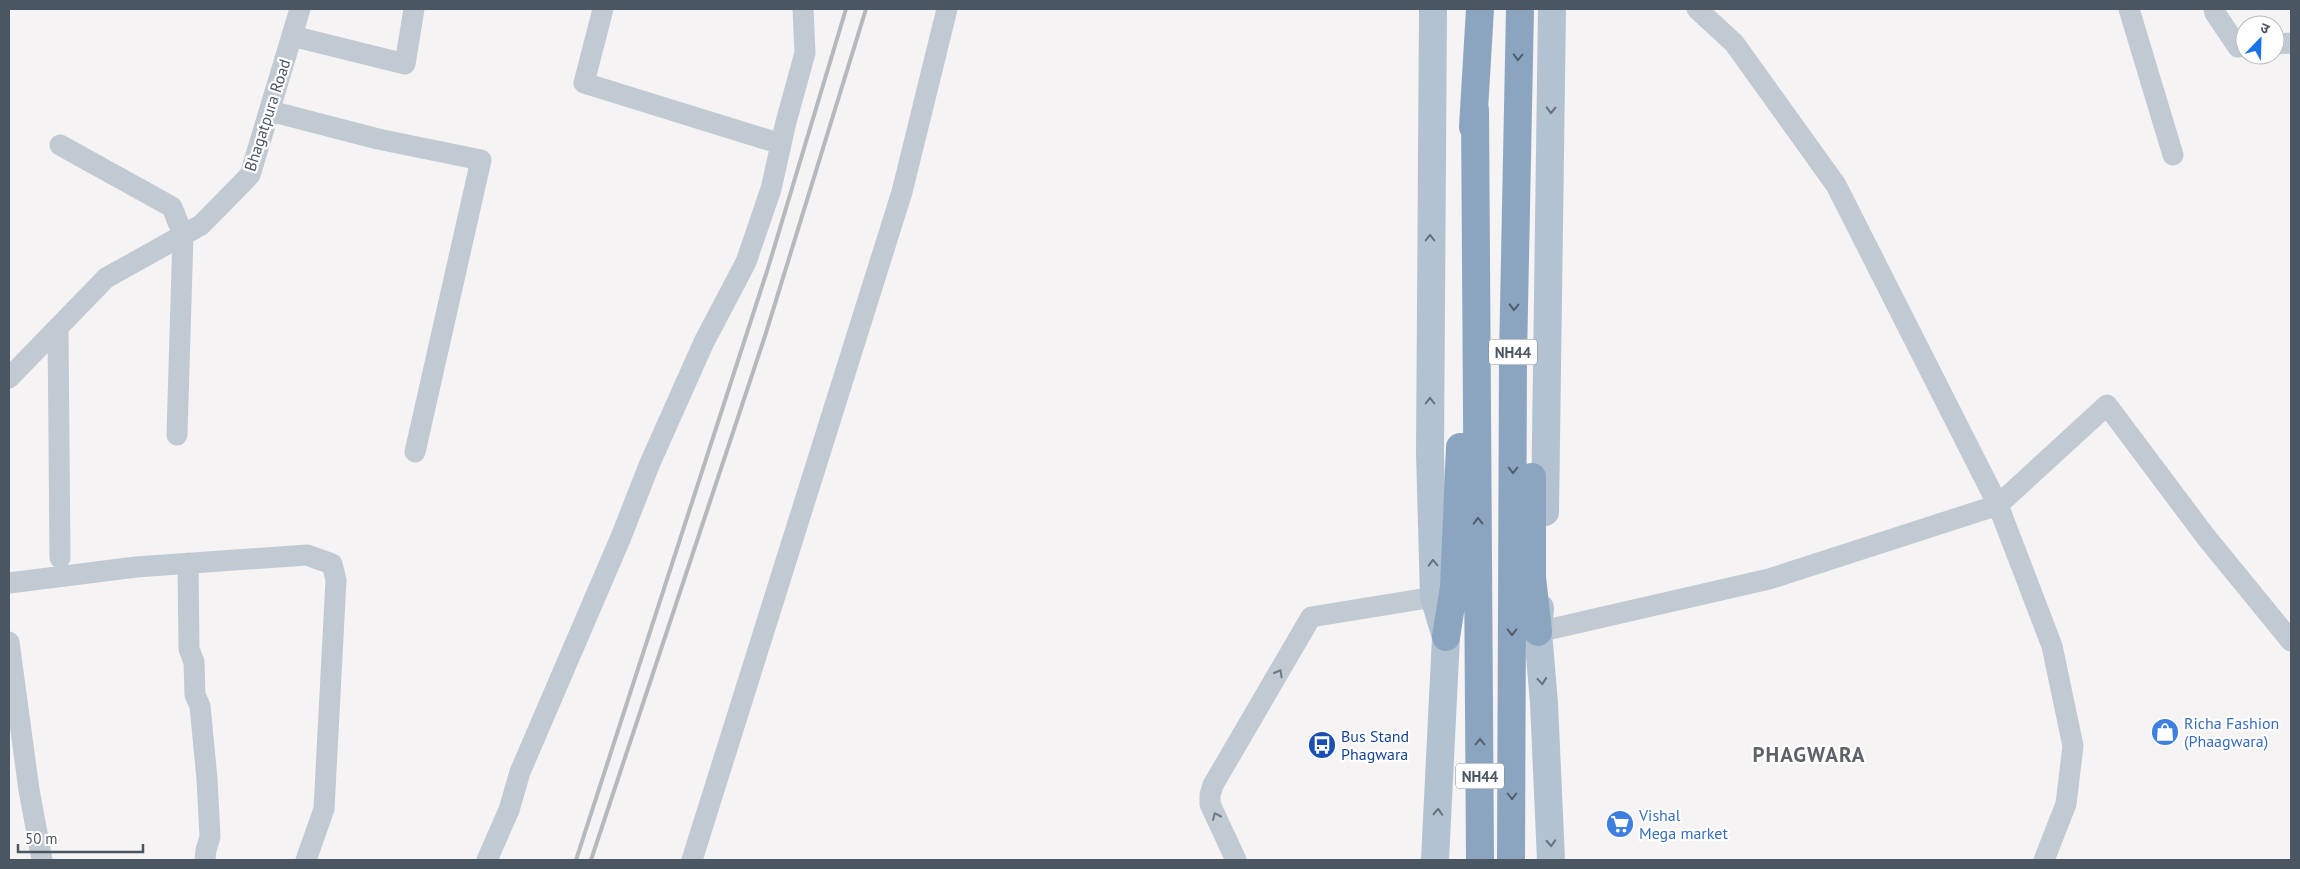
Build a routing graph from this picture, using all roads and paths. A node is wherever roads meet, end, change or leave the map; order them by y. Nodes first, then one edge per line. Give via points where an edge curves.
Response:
1 (300, 9) edge
2 (414, 9) edge
3 (603, 9) edge
4 (803, 9) edge
5 (947, 9) edge
6 (1433, 9) edge
7 (1480, 9) edge
8 (1520, 9) edge
9 (1552, 9) edge
10 (1697, 9) edge
11 (2129, 9) edge
12 (2214, 9) edge
13 (292, 36) junction
14 (2235, 43) edge
15 (1475, 110) junction
16 (270, 111) junction
17 (1517, 123) junction
18 (781, 144) junction
19 (60, 145) dead end
20 (2173, 155) dead end
21 (183, 235) junction
22 (58, 327) junction
23 (9, 378) edge
24 (177, 435) dead end
25 (415, 452) dead end
26 (1998, 505) junction
27 (60, 558) dead end
28 (188, 563) junction
29 (9, 583) edge
30 (1434, 597) junction
31 (1538, 632) junction
32 (1446, 636) junction
33 (2291, 641) edge
34 (9, 642) edge
35 (42, 860) edge
36 (205, 860) edge
37 (306, 860) edge
38 (487, 860) edge
39 (692, 860) edge
40 (1236, 860) edge
41 (1435, 860) edge
42 (1480, 860) edge
43 (1511, 860) edge
44 (1551, 860) edge
45 (2044, 860) edge

1 - 13 street, Bhagatpura Road
2 - 13 street via 405,64
3 - 18 street via 584,83
4 - 18 street via 805,53
5 - 39 street via 902,192
30 -> 6 main road via 1430,453
7 - 15 highway, NH44
8 -> 17 highway, NH44
9 -> 31 main road via 1544,550
10 - 26 street via 1734,43 1836,186
11 - 20 street
12 - 14 street
13 - 16 street, Bhagatpura Road
15 - 32 highway via 1464,213 1460,470 1454,587
42 -> 15 highway, NH44
16 - 21 street, Bhagatpura Road via 250,175 201,225
16 - 25 street via 378,139 481,160
17 - 31 highway via 1531,264 1532,577
17 -> 43 highway, NH44
18 - 38 street via 772,189 746,262 704,342 650,463 622,537 520,772 509,810
19 - 21 street via 172,207
21 - 22 street, Bhagatpura Road via 106,278
21 - 24 street
22 - 23 street, Bhagatpura Road
22 - 27 street
26 - 31 street via 1769,579
26 - 33 street via 2107,405 2206,537
26 - 45 street via 2052,646 2073,746 2066,804
28 - 29 street via 136,566
28 - 36 street via 190,649 207,778 210,837
28 - 37 street via 307,555 332,564 336,580 324,809
30 - 32 main road
40 -> 30 street via 1210,804 1213,785 1311,617
31 -> 44 main road
41 -> 32 main road
34 - 35 street

